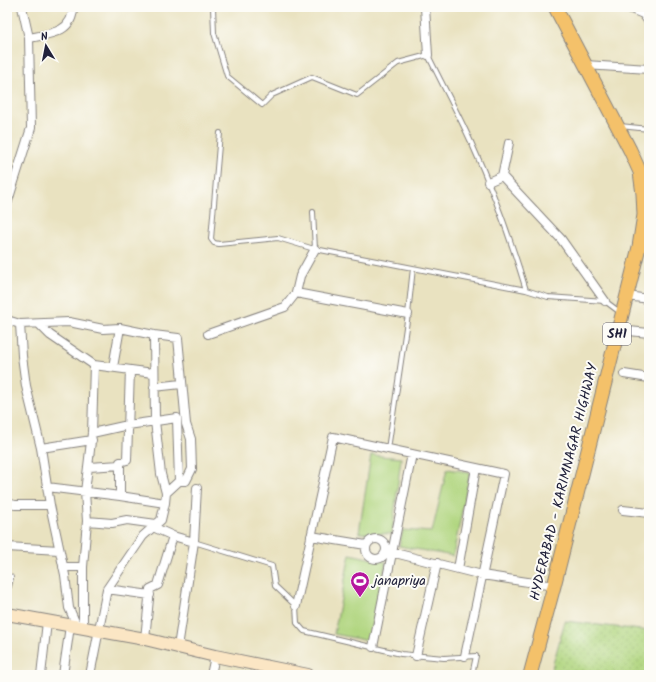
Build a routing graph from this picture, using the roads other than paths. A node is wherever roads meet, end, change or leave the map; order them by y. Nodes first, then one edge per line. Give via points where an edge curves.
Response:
1 (22, 7) edge
2 (73, 7) edge
3 (214, 7) edge
4 (425, 7) edge
5 (555, 7) edge
6 (626, 7) edge
7 (649, 22) edge
8 (29, 38) junction
9 (428, 55) junction
10 (585, 65) junction
11 (649, 69) edge
12 (617, 126) junction
13 (649, 129) edge
14 (220, 133) dead end
15 (508, 143) dead end
16 (502, 176) junction
17 (488, 182) junction
18 (7, 204) edge
19 (313, 212) dead end
20 (315, 249) junction
21 (414, 268) junction
22 (526, 290) junction
23 (296, 293) junction
24 (627, 296) junction
25 (649, 299) edge
26 (605, 301) junction
27 (408, 314) junction
28 (623, 315) junction
29 (7, 320) edge
30 (20, 324) junction
31 (39, 324) junction
32 (120, 328) junction
33 (619, 330) junction
34 (649, 333) edge
35 (208, 334) dead end
36 (154, 335) junction
37 (94, 365) junction
38 (113, 367) junction
39 (130, 370) junction
40 (153, 373) junction
41 (624, 374) dead end
42 (649, 378) edge
43 (181, 384) junction
44 (154, 387) junction
45 (155, 421) junction
46 (128, 425) junction
47 (92, 436) junction
48 (40, 448) junction
49 (388, 449) junction
50 (412, 454) junction
51 (120, 465) junction
52 (89, 467) junction
53 (476, 468) junction
54 (179, 482) junction
55 (47, 487) junction
56 (197, 488) dead end
57 (85, 492) junction
58 (166, 493) junction
59 (120, 496) junction
60 (7, 503) edge
61 (165, 503) junction
62 (50, 505) junction
63 (623, 510) dead end
64 (649, 512) edge
65 (87, 521) junction
66 (155, 526) junction
67 (174, 536) junction
68 (311, 536) junction
69 (194, 542) junction
70 (366, 546) junction
71 (7, 547) edge
72 (59, 550) junction
73 (389, 551) junction
74 (437, 563) junction
75 (63, 567) junction
76 (83, 567) junction
77 (458, 569) junction
78 (482, 575) junction
79 (554, 586) junction
80 (107, 590) junction
81 (150, 595) junction
82 (296, 606) junction
83 (7, 614) edge
84 (47, 622) junction
85 (77, 627) junction
86 (98, 630) junction
87 (145, 639) junction
88 (178, 647) junction
89 (373, 648) junction
90 (215, 656) junction
91 (416, 656) junction
92 (464, 656) junction
93 (41, 675) edge
94 (63, 675) edge
95 (90, 675) edge
96 (211, 675) edge
97 (308, 675) edge
98 (472, 675) edge
99 (530, 675) edge

1 - 8 street
2 - 8 street via 70,20 60,31
3 - 9 lane via 214,33 227,76 262,105 272,95 312,77 357,95 398,63
4 - 9 street
5 - 10 main road, HYDERABAD - KARIMNAGAR HIGHWAY / SH1
6 - 7 street via 643,14
8 - 18 street via 31,128
9 - 17 lane via 471,141
10 - 11 street
10 - 12 main road, HYDERABAD - KARIMNAGAR HIGHWAY / SH1
12 - 13 lane
12 - 24 main road, HYDERABAD - KARIMNAGAR HIGHWAY / SH1 via 640,172 644,194 644,216 639,247
14 - 20 lane via 211,239 214,243 278,238
15 - 16 street
16 - 17 street
16 - 26 street via 561,239
17 - 22 lane via 513,247
19 - 20 lane
20 - 21 lane
20 - 23 street via 300,276
21 - 22 lane
21 - 27 lane
22 - 26 lane via 548,297
23 - 27 street
23 - 35 street via 285,307
24 - 25 street
24 - 28 main road, HYDERABAD - KARIMNAGAR HIGHWAY / SH1
26 - 28 lane
27 - 49 lane
28 - 33 main road, HYDERABAD - KARIMNAGAR HIGHWAY / SH1
29 - 30 street
30 - 31 street
30 - 48 street via 26,386
31 - 32 street via 69,322 102,329
31 - 37 street via 50,335
32 - 36 street
32 - 38 street
33 - 34 street
33 - 79 main road, HYDERABAD - KARIMNAGAR HIGHWAY / SH1
36 - 40 street
36 - 43 street via 178,338
37 - 38 street
37 - 47 street
38 - 39 street
39 - 40 street
39 - 46 street
40 - 44 street
41 - 42 street
43 - 44 street
43 - 54 street via 186,424 191,439 192,469 186,481
44 - 45 street
45 - 46 street
45 - 54 street via 177,418
45 - 58 street via 161,474
46 - 47 street
46 - 51 street via 127,460 120,462
47 - 48 street
47 - 52 street
48 - 55 street
49 - 50 street
49 - 68 street via 333,437
50 - 53 street
50 - 73 street
51 - 52 street
51 - 59 street
52 - 57 street
53 - 77 street
53 - 78 street via 504,474
54 - 58 street
55 - 57 street
55 - 62 street
56 - 69 street
57 - 59 street
57 - 65 street
58 - 61 street
59 - 61 street
60 - 62 street
61 - 66 street via 161,520
62 - 72 street
63 - 64 street
65 - 66 street via 112,523 127,520
65 - 76 street
66 - 67 street
66 - 80 street via 143,536
67 - 69 street
67 - 81 street via 158,585 150,589
68 - 70 street
68 - 82 street
69 - 82 lane via 272,566 275,586
69 - 88 street
70 - 73 street via 371,539 379,538
70 - 73 street via 367,554 373,559 382,558
71 - 72 street
72 - 75 street
73 - 74 street
73 - 89 street
74 - 77 street
74 - 91 street
75 - 76 street
75 - 85 street via 69,608
76 - 85 street
77 - 78 street
78 - 79 street
78 - 92 street
79 - 99 main road, HYDERABAD - KARIMNAGAR HIGHWAY / SH1
80 - 81 street
80 - 86 street
81 - 87 street
82 - 89 lane via 297,623 304,631
83 - 84 main road
84 - 85 main road
84 - 93 street
85 - 86 main road
85 - 94 street
86 - 87 main road
86 - 95 street
87 - 88 main road
88 - 90 main road
89 - 91 lane
90 - 96 street
90 - 97 main road
91 - 92 lane
92 - 98 lane via 476,656

